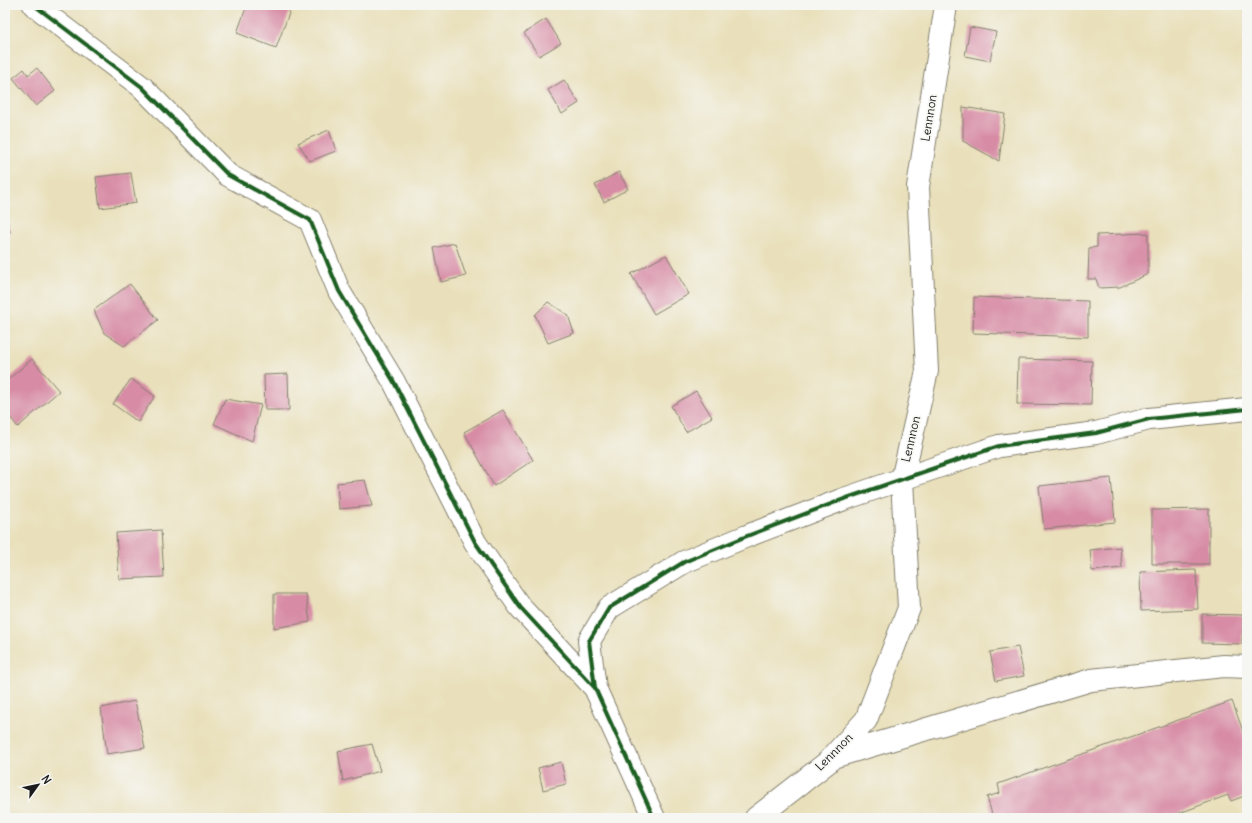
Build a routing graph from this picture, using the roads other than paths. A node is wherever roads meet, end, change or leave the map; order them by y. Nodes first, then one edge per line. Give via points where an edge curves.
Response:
1 (34, 5) edge
2 (946, 5) edge
3 (1247, 410) edge
4 (902, 480) junction
5 (1247, 667) edge
6 (596, 688) junction
7 (833, 757) junction
8 (654, 818) edge
9 (756, 818) edge

1 - 6 street via 142,87 228,175 310,220 339,291 394,382 475,542 520,607
2 - 4 street, Lennnon via 918,187 927,372
3 - 4 street via 1149,419 1096,434 999,446
4 - 6 street via 844,499 684,562 609,608 589,641
4 - 7 street, Lennnon via 909,608 866,720
5 - 7 street via 1224,666 1091,680
6 - 8 street
7 - 9 street, Lennnon

